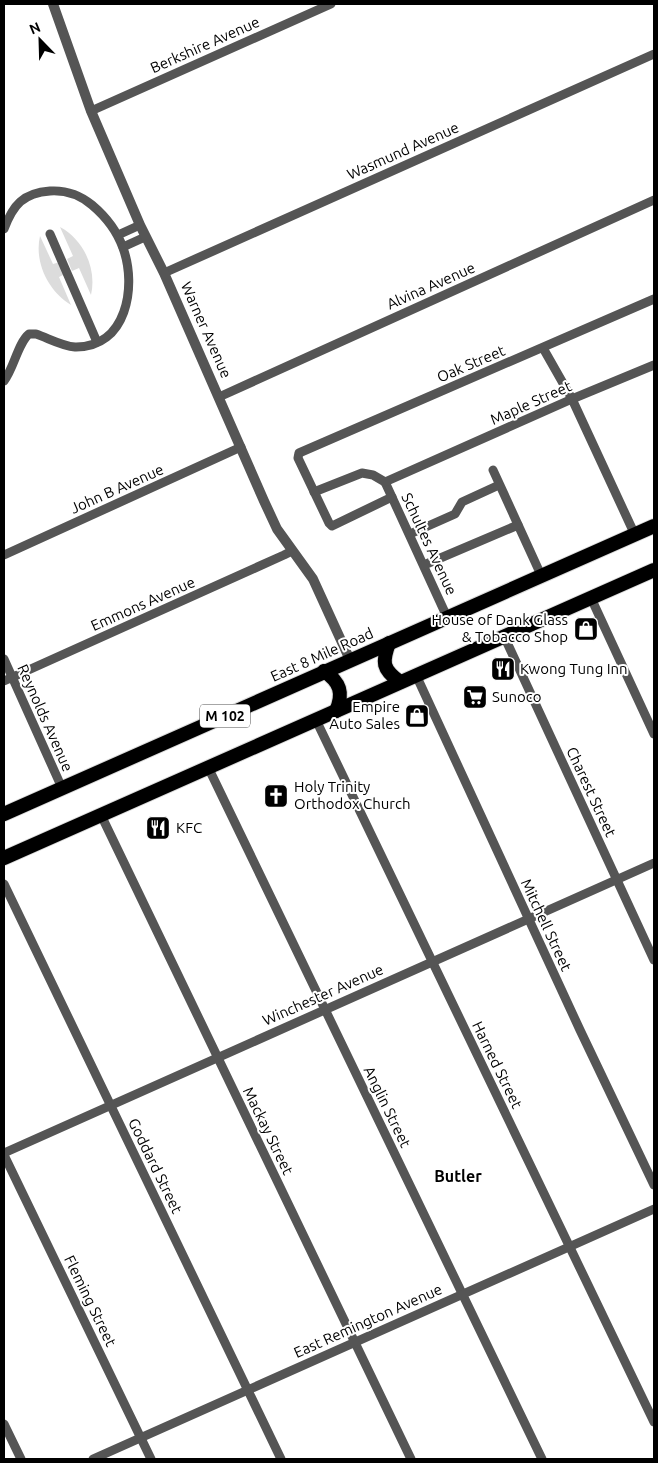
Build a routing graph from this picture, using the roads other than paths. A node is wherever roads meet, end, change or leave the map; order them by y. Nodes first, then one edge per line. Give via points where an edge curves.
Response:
1 (53, 4) edge
2 (330, 4) edge
3 (654, 54) edge
4 (91, 111) junction
5 (654, 200) edge
6 (140, 225) junction
7 (4, 229) edge
8 (50, 234) dead end
9 (118, 235) junction
10 (145, 237) junction
11 (123, 247) junction
12 (164, 273) junction
13 (654, 300) edge
14 (97, 342) junction
15 (544, 348) junction
16 (654, 365) edge
17 (4, 381) edge
18 (219, 396) junction
19 (572, 400) junction
20 (241, 447) junction
21 (492, 470) dead end
22 (385, 482) junction
23 (499, 484) junction
24 (314, 492) junction
25 (392, 498) junction
26 (518, 525) junction
27 (654, 526) edge
28 (410, 534) junction
29 (634, 535) junction
30 (292, 551) junction
31 (4, 555) edge
32 (424, 565) junction
33 (654, 570) edge
34 (541, 576) junction
35 (591, 598) junction
36 (447, 617) junction
37 (504, 636) junction
38 (389, 643) junction
39 (4, 659) edge
40 (350, 660) junction
41 (324, 671) junction
42 (416, 675) junction
43 (8, 679) edge
44 (400, 682) junction
45 (336, 710) junction
46 (316, 720) junction
47 (654, 734) edge
48 (208, 767) junction
49 (62, 788) junction
50 (4, 814) edge
51 (101, 815) junction
52 (4, 858) edge
53 (654, 863) edge
54 (616, 879) junction
55 (4, 884) edge
56 (528, 919) junction
57 (654, 960) edge
58 (432, 961) junction
59 (324, 1010) junction
60 (218, 1057) junction
61 (110, 1105) junction
62 (4, 1154) edge
63 (654, 1185) edge
64 (654, 1208) edge
65 (569, 1246) junction
66 (462, 1294) junction
67 (355, 1342) junction
68 (248, 1390) junction
69 (654, 1422) edge
70 (4, 1424) edge
71 (141, 1438) junction
72 (21, 1459) edge
73 (92, 1459) edge
74 (151, 1459) edge
75 (281, 1459) edge
76 (412, 1459) edge
77 (542, 1459) edge

1 - 4 street, Warner Avenue
2 - 4 street, Berkshire Avenue
3 - 12 street, Wasmund Avenue
4 - 6 street, Warner Avenue
5 - 18 street, Alvina Avenue
6 - 9 street
6 - 10 street, Warner Avenue
7 - 9 street via 10,213 22,199 56,190 77,195 88,202
8 - 14 street
9 - 11 street
10 - 11 street
10 - 12 street, Warner Avenue
11 - 14 street via 128,270 128,299 110,334
12 - 18 street, Warner Avenue
13 - 15 street, Oak Street
14 - 17 street via 73,347 29,334
15 - 19 street
15 - 24 street, Oak Street via 298,453
16 - 19 street, Maple Street
18 - 20 street, Warner Avenue
19 - 22 street, Maple Street
19 - 29 street
20 - 30 street, Warner Avenue via 277,529
20 - 31 street, John B Avenue
21 - 23 street
22 - 24 street via 362,473
22 - 25 street, Schultes Avenue
23 - 26 street
23 - 28 street via 462,502 455,514
24 - 25 street via 332,526
25 - 28 street, Schultes Avenue
26 - 32 street
26 - 34 street
27 - 29 highway, East 8 Mile Road / M 102
28 - 32 street, Schultes Avenue
29 - 34 highway, East 8 Mile Road / M 102
30 - 40 street, Warner Avenue via 313,579
30 - 43 street, Emmons Avenue
32 - 36 street, Schultes Avenue
33 - 35 highway, M 102
34 - 36 highway, East 8 Mile Road / M 102
35 - 37 highway, M 102
35 - 47 street
36 - 38 highway, East 8 Mile Road / M 102
37 - 42 highway, M 102
37 - 54 street, Charest Street
38 - 40 highway, East 8 Mile Road / M 102
38 - 44 highway via 384,664 389,674
39 - 43 street, Reynolds Avenue
40 - 41 highway, East 8 Mile Road / M 102
41 - 45 highway via 336,680 340,690 340,703
41 - 49 highway, East 8 Mile Road / M 102
42 - 44 highway, M 102
42 - 56 street, Mitchell Street
43 - 49 street, Reynolds Avenue
44 - 45 highway, M 102
45 - 46 highway, M 102
46 - 48 highway, M 102
46 - 58 street, Harned Street
48 - 51 highway, M 102
48 - 59 street, Anglin Street
49 - 50 highway, East 8 Mile Road / M 102
51 - 52 highway, M 102
51 - 60 street, Mackay Street
53 - 54 street, Winchester Avenue
54 - 56 street, Winchester Avenue
54 - 57 street, Charest Street
55 - 61 street, Goddard Street
56 - 58 street, Winchester Avenue
56 - 63 street, Mitchell Street
58 - 59 street, Winchester Avenue
58 - 65 street, Harned Street
59 - 60 street, Winchester Avenue
59 - 66 street, Anglin Street
60 - 61 street, Winchester Avenue
60 - 67 street, Mackay Street
61 - 62 street, Winchester Avenue
61 - 68 street, Goddard Street
62 - 71 street, Fleming Street
64 - 65 street, East Remington Avenue
65 - 66 street, East Remington Avenue
65 - 69 street, Harned Street
66 - 67 street, East Remington Avenue
66 - 77 street, Anglin Street
67 - 68 street, East Remington Avenue
67 - 76 street, Mackay Street
68 - 71 street, East Remington Avenue
68 - 75 street, Goddard Street
70 - 72 street
71 - 73 street, East Remington Avenue
71 - 74 street, Fleming Street

